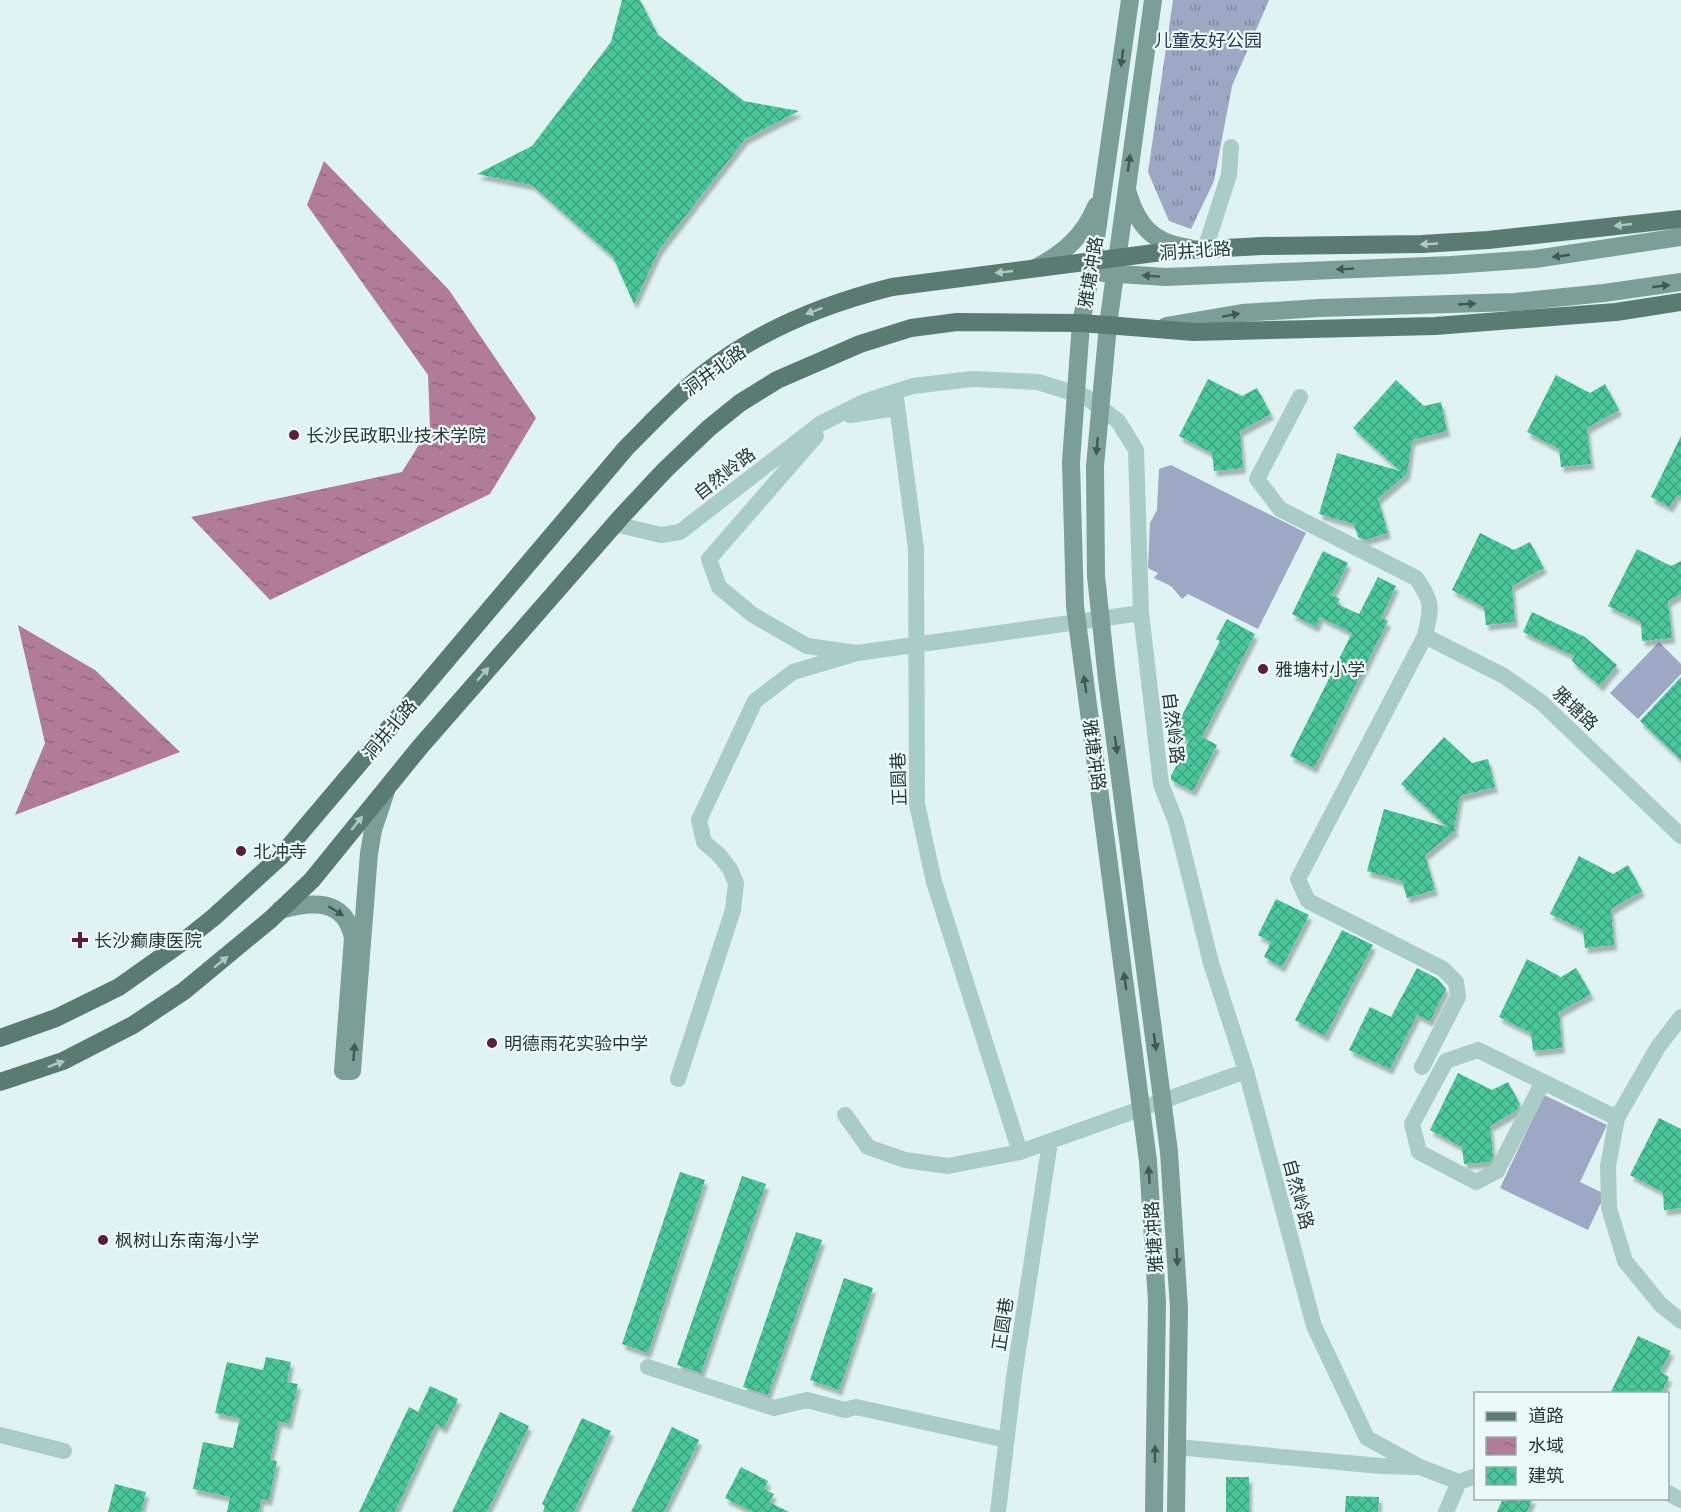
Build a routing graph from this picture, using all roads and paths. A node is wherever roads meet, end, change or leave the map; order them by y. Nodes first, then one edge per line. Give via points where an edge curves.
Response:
1 (1130, 0) edge
2 (1153, 0) edge
3 (1230, 147) dead end
4 (1126, 187) junction
5 (1103, 189) junction
6 (1681, 219) edge
7 (1681, 237) edge
8 (1201, 249) junction
9 (1115, 266) junction
10 (1092, 267) junction
11 (1033, 269) junction
12 (1681, 282) edge
13 (1681, 302) edge
14 (1081, 323) junction
15 (1108, 325) junction
16 (1152, 329) junction
17 (1076, 394) junction
18 (1300, 397) dead end
19 (896, 400) junction
20 (1100, 408) junction
21 (615, 524) junction
22 (1141, 613) junction
23 (1101, 618) junction
24 (1077, 622) junction
25 (1425, 636) junction
26 (916, 644) junction
27 (857, 652) junction
28 (393, 778) junction
29 (1681, 836) edge
30 (280, 910) junction
31 (1681, 1017) edge
32 (0, 1038) edge
33 (1422, 1067) dead end
34 (1246, 1071) junction
35 (678, 1079) dead end
36 (5, 1082) edge
37 (1543, 1082) junction
38 (1163, 1101) junction
39 (1141, 1109) junction
40 (845, 1115) dead end
41 (1617, 1118) junction
42 (1050, 1142) junction
43 (1020, 1152) junction
44 (1681, 1321) edge
45 (648, 1367) dead end
46 (0, 1435) edge
47 (1006, 1440) junction
48 (1177, 1446) junction
49 (64, 1450) dead end
50 (1420, 1467) junction
51 (1474, 1477) edge
52 (1459, 1482) junction
53 (998, 1512) edge
54 (1154, 1512) edge
55 (1176, 1512) edge
56 (1446, 1512) edge

1 -> 5 street, 雅塘冲路
4 -> 2 street, 雅塘冲路
3 - 8 street via 1229,175
4 - 8 street via 1137,218 1148,231 1161,241
4 - 9 street, 雅塘冲路
5 - 10 street, 雅塘冲路
5 - 11 street via 1077,239
6 -> 8 main road, 洞井北路 via 1488,240
7 -> 9 street via 1535,259 1451,265 1166,278
8 - 9 main road, 洞井北路
9 - 10 main road, 洞井北路
9 - 15 street, 雅塘冲路
10 - 11 main road, 洞井北路
10 - 14 street, 雅塘冲路
11 -> 32 main road, 洞井北路 via 892,286 850,297 791,320 703,374 626,448 281,856 184,941 118,987 56,1018
16 -> 12 street via 1242,313 1515,302
13 - 16 main road, 洞井北路 via 1616,312 1435,326 1194,332
14 - 15 main road, 洞井北路
14 - 17 street, 雅塘冲路
14 - 21 main road, 洞井北路 via 957,322 911,328 812,364 777,380 709,428
15 - 16 main road, 洞井北路
15 - 20 street, 雅塘冲路
17 - 19 street, 自然岭路 via 1038,382 972,379 913,386
17 - 20 street, 自然岭路
17 - 24 street, 雅塘冲路 via 1071,462
18 - 25 street via 1257,479 1280,509 1416,578 1427,593 1431,609
19 - 21 street, 自然岭路 via 866,401 820,424 680,532 661,535
19 - 26 street, 正圆巷 via 916,549
19 - 27 street via 854,413 820,430 709,559 719,587 753,615 807,646
20 - 22 street, 自然岭路 via 1118,421 1136,450
20 -> 23 street, 雅塘冲路 via 1095,466 1096,576
28 -> 21 main road, 洞井北路
22 - 23 street
22 - 34 street, 自然岭路 via 1161,784 1176,822 1211,963
23 - 24 street
23 -> 38 street, 雅塘冲路
24 - 26 street
39 -> 24 street, 雅塘冲路
25 - 29 street, 雅塘路 via 1504,676 1542,702
25 - 33 street via 1298,879 1308,901 1443,969 1456,982 1458,997
26 - 27 street
26 - 43 street, 正圆巷 via 917,804 934,882
27 - 35 street via 793,672 755,700 699,820 704,842 730,869 736,883 732,909
30 -> 28 main road, 洞井北路 via 312,880
30 -> 28 street via 320,904 339,911 351,928 343,1071 352,1071 369,853 384,795
36 -> 30 main road, 洞井北路 via 63,1061 133,1024 184,991
31 - 41 street via 1658,1047
34 - 38 street
34 - 50 street, 自然岭路 via 1314,1326 1367,1438
37 - 37 street via 1478,1050 1446,1061 1412,1124 1419,1152 1476,1182 1497,1171
37 - 41 street
38 - 39 street
38 -> 48 street, 雅塘冲路 via 1179,1309
39 - 42 street
54 -> 39 street, 雅塘冲路 via 1157,1302
40 - 43 street via 868,1147 905,1160 948,1166
41 - 44 street via 1608,1166 1609,1208 1625,1261 1661,1305
42 - 43 street
42 - 47 street, 正圆巷
45 - 47 street via 774,1408 807,1400
46 - 49 street
47 - 53 street, 正圆巷
48 - 50 street
48 - 55 street, 雅塘冲路
50 - 52 street, 自然岭路
51 - 52 street
52 - 56 street

